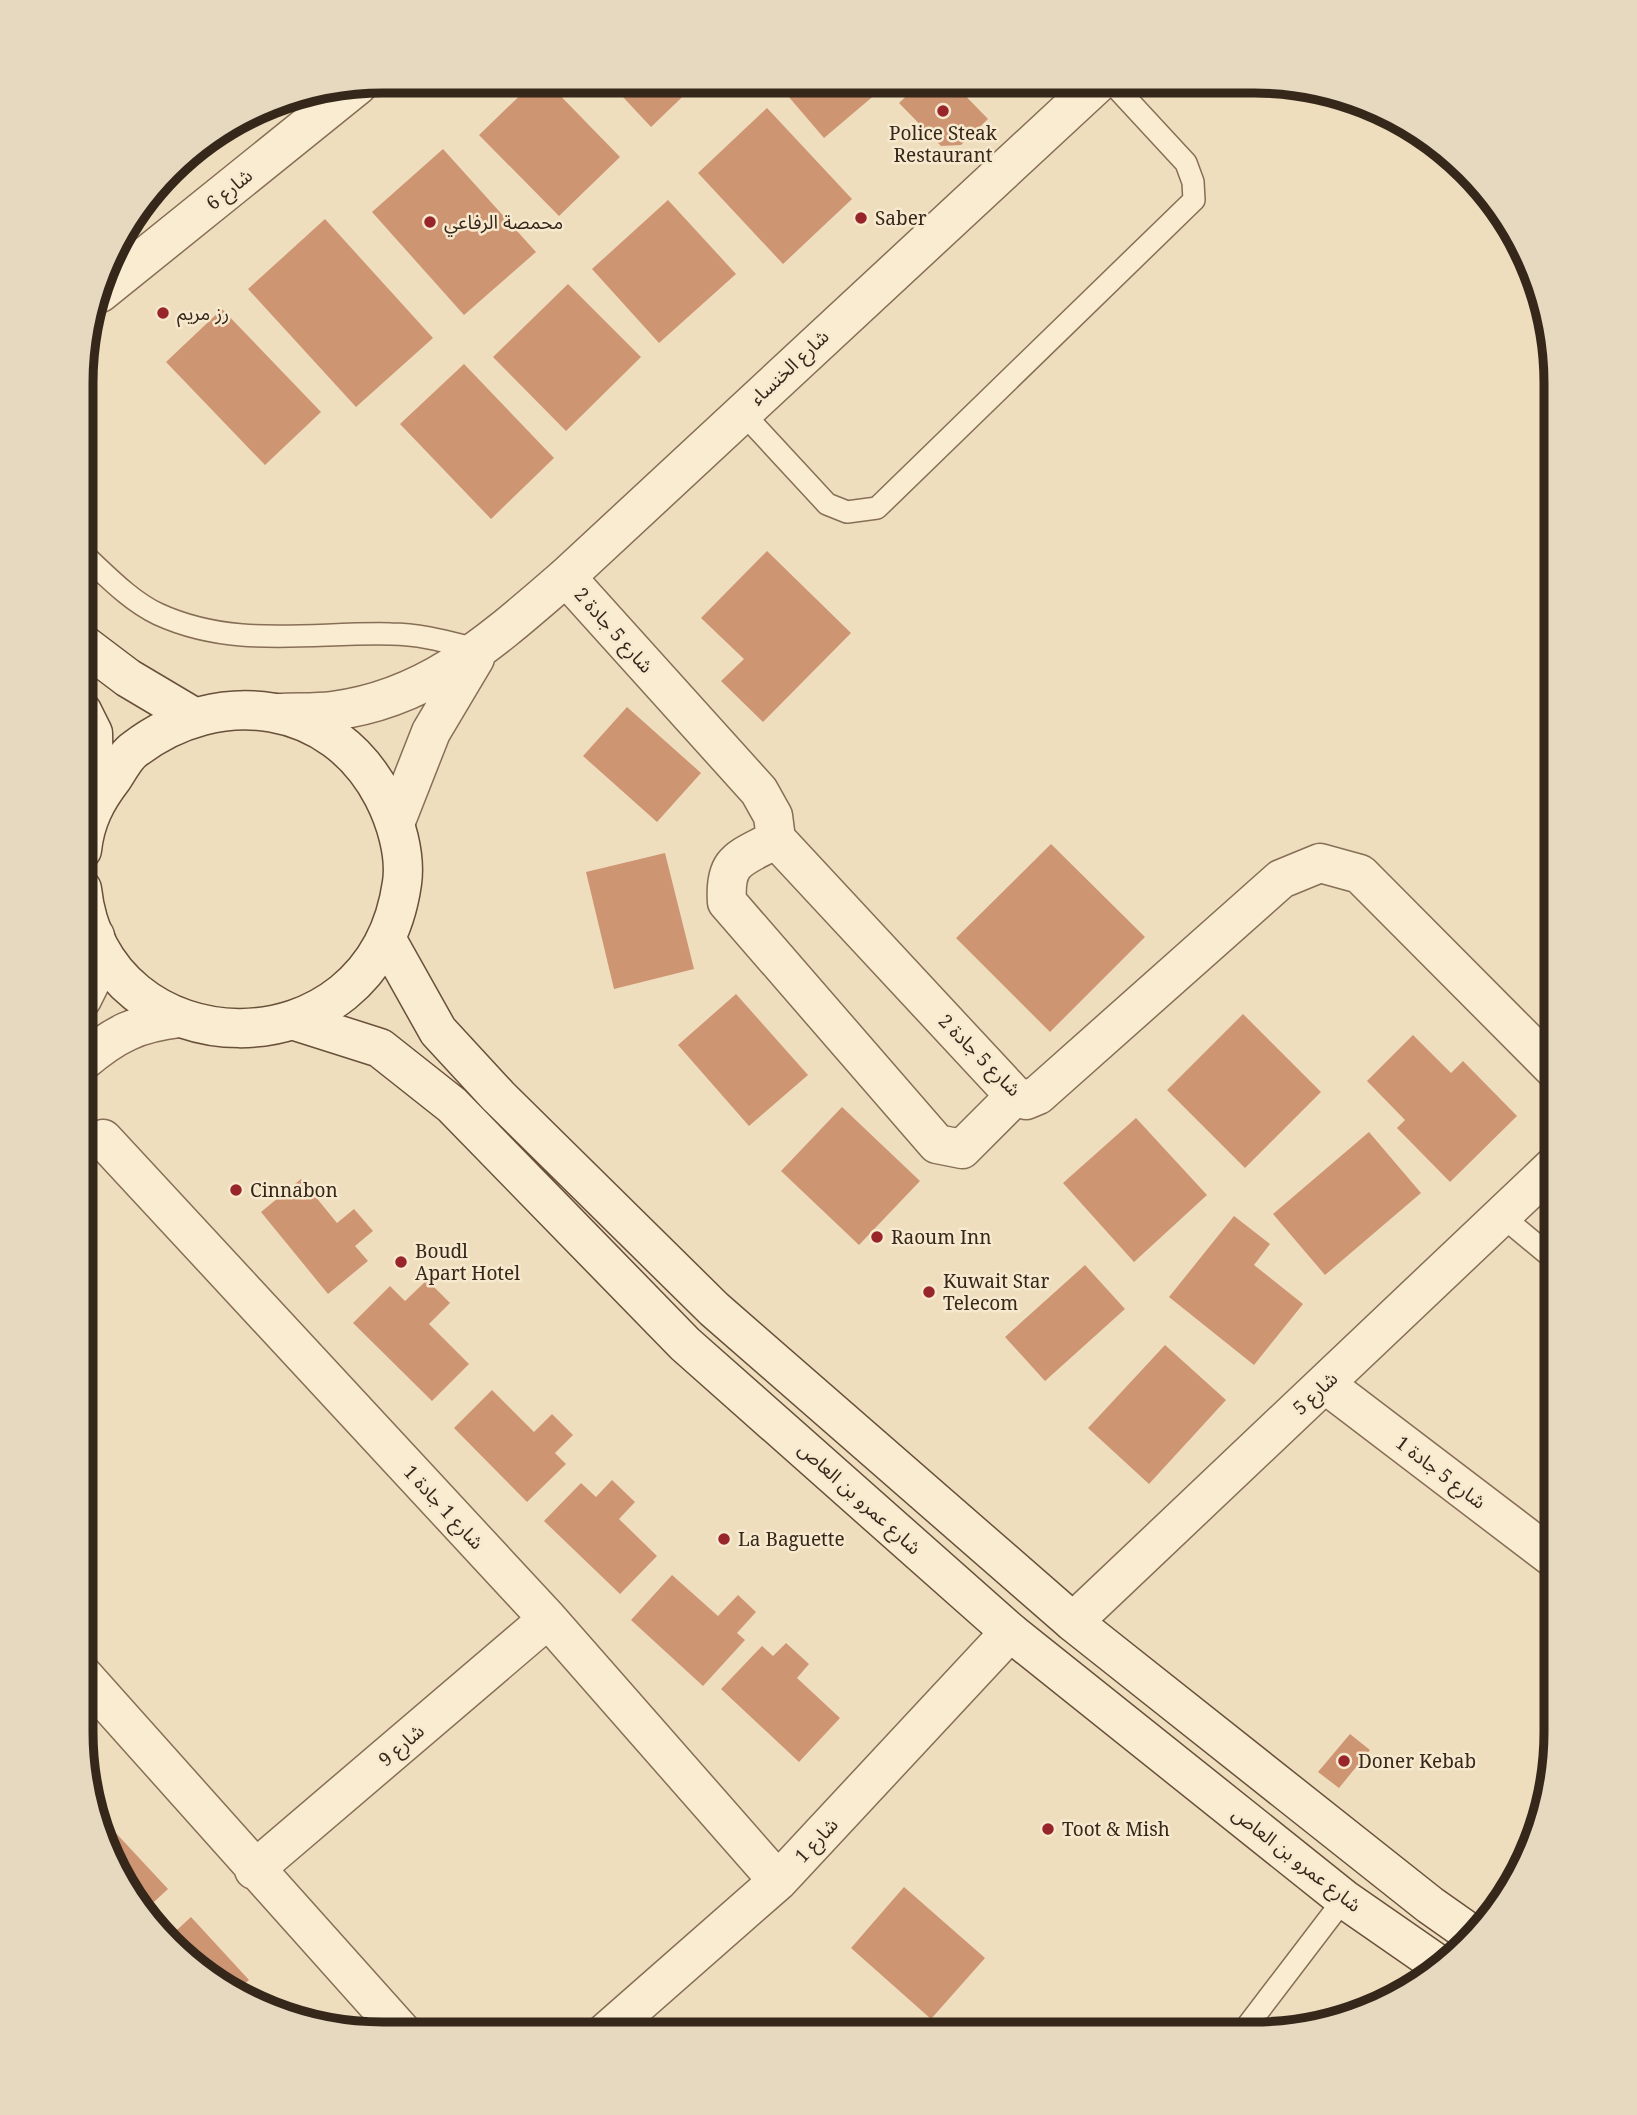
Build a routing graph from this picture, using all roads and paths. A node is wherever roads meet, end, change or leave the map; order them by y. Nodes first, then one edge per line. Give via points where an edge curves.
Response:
1 (1087, 93) edge
2 (1121, 93) edge
3 (344, 95) edge
4 (123, 258) edge
5 (741, 411) junction
6 (93, 562) edge
7 (566, 577) junction
8 (480, 650) junction
9 (93, 652) edge
10 (278, 713) junction
11 (192, 716) junction
12 (93, 733) edge
13 (94, 803) junction
14 (93, 807) edge
15 (396, 821) junction
16 (776, 839) junction
17 (93, 929) edge
18 (95, 936) junction
19 (387, 940) junction
20 (93, 958) edge
21 (180, 1018) junction
22 (295, 1021) junction
23 (93, 1053) edge
24 (1544, 1059) edge
25 (1015, 1096) junction
26 (103, 1139) dead end
27 (1544, 1176) edge
28 (1503, 1217) junction
29 (1544, 1251) edge
30 (1325, 1384) junction
31 (1544, 1551) edge
32 (548, 1619) junction
33 (1073, 1622) junction
34 (1010, 1632) junction
35 (93, 1687) edge
36 (254, 1870) junction
37 (778, 1881) junction
38 (1344, 1899) junction
39 (1465, 1930) edge
40 (1433, 1961) edge
41 (393, 2022) edge
42 (618, 2022) edge
43 (1250, 2022) edge

1 - 5 street, شارع الخنساء
2 - 5 lane via 1186,163 1194,200 877,508 847,512 827,504
3 - 4 street, شارع 6
5 - 7 street, شارع الخنساء
6 - 8 lane via 155,613 199,630 251,638 393,634 429,637
7 - 8 street, شارع الخنساء
7 - 16 street, شارع 5 جادة 2 via 759,791 773,816
8 - 10 street, شارع الخنساء via 435,679 385,699 332,711
8 - 15 street, شارع الخنساء via 431,732
9 - 11 street
10 - 11 street via 235,709
10 - 15 street via 330,734 370,771
11 - 13 street via 134,750
12 - 13 street
13 - 14 street
15 - 19 street via 403,881
16 - 25 street, شارع 5 جادة 2
16 - 25 street via 736,862 725,877 727,902 937,1143 962,1149
17 - 18 street
18 - 20 street
18 - 21 street via 116,971 145,998
19 - 22 street via 364,975 332,1003
19 - 33 street via 438,1031 596,1193 724,1318
21 - 22 street via 237,1030
21 - 23 street via 136,1026
22 - 34 street, شارع عمرو بن العاص via 380,1048 452,1105 685,1344
24 - 25 street, شارع 5 جادة 2 via 1360,874 1320,863 1281,878 1038,1095 1026,1100
26 - 32 street, شارع 1 جادة 1
27 - 28 street, شارع 5
28 - 29 lane
28 - 30 street, شارع 5
30 - 31 street, شارع 5 جادة 1
30 - 33 street, شارع 5
32 - 36 street, شارع 9
32 - 37 street, شارع 1 جادة 1
33 - 39 street
34 - 37 street, شارع 1
34 - 38 street, شارع عمرو بن العاص
35 - 36 street
36 - 41 street
37 - 42 street, شارع 1
38 - 40 street, شارع عمرو بن العاص
38 - 43 lane

